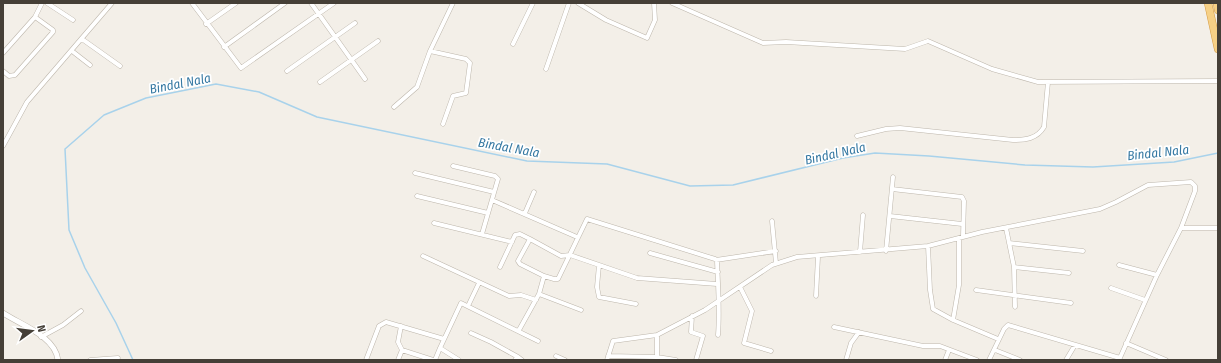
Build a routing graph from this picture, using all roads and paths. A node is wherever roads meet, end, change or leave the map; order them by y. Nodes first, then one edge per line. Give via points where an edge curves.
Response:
1 (42, 3) edge
2 (47, 3) edge
3 (112, 3) edge
4 (192, 3) edge
5 (236, 3) edge
6 (285, 3) edge
7 (311, 3) edge
8 (334, 3) edge
9 (453, 3) edge
10 (533, 3) edge
11 (569, 3) edge
12 (578, 3) edge
13 (654, 3) edge
14 (672, 3) edge
15 (1208, 3) edge
16 (1216, 3) edge
17 (1218, 10) edge
18 (318, 14) junction
19 (35, 17) junction
20 (73, 20) dead end
21 (206, 24) junction
22 (355, 24) dead end
23 (334, 37) junction
24 (82, 39) junction
25 (378, 41) dead end
26 (513, 44) dead end
27 (224, 47) junction
28 (1218, 49) edge
29 (72, 51) junction
30 (430, 51) junction
31 (3, 53) edge
32 (352, 60) junction
33 (90, 65) dead end
34 (120, 66) dead end
35 (546, 69) dead end
36 (3, 71) edge
37 (287, 71) dead end
38 (366, 79) dead end
39 (1218, 81) edge
40 (320, 82) dead end
41 (1048, 82) junction
42 (394, 108) dead end
43 (443, 124) dead end
44 (857, 136) dead end
45 (3, 146) edge
46 (452, 166) dead end
47 (415, 173) dead end
48 (893, 177) dead end
49 (892, 189) junction
50 (494, 192) junction
51 (534, 192) dead end
52 (417, 196) dead end
53 (492, 200) junction
54 (488, 213) junction
55 (525, 213) junction
56 (862, 215) dead end
57 (890, 216) junction
58 (772, 221) dead end
59 (434, 223) dead end
60 (962, 224) junction
61 (1006, 228) junction
62 (1181, 228) junction
63 (1218, 228) edge
64 (482, 234) junction
65 (577, 237) junction
66 (961, 237) junction
67 (530, 239) junction
68 (512, 242) junction
69 (1009, 243) junction
70 (928, 246) junction
71 (776, 251) junction
72 (886, 251) junction
73 (860, 252) junction
74 (1083, 252) dead end
75 (650, 253) dead end
76 (570, 255) junction
77 (423, 256) dead end
78 (818, 257) junction
79 (716, 260) junction
80 (776, 263) junction
81 (599, 265) junction
82 (1119, 265) dead end
83 (1014, 267) junction
84 (500, 268) dead end
85 (718, 272) junction
86 (1069, 273) dead end
87 (1157, 275) junction
88 (544, 276) junction
89 (480, 283) junction
90 (717, 284) junction
91 (740, 287) junction
92 (1111, 288) dead end
93 (976, 290) dead end
94 (539, 294) junction
95 (1015, 294) junction
96 (816, 296) dead end
97 (720, 299) junction
98 (536, 300) junction
99 (1145, 300) junction
100 (1071, 303) dead end
101 (636, 304) dead end
102 (468, 306) junction
103 (1015, 308) dead end
104 (581, 310) dead end
105 (81, 311) dead end
106 (3, 313) edge
107 (692, 316) junction
108 (953, 320) junction
109 (401, 326) junction
110 (834, 327) dead end
111 (519, 330) junction
112 (859, 332) junction
113 (470, 334) dead end
114 (657, 335) junction
115 (718, 335) dead end
116 (41, 337) junction
117 (444, 339) junction
118 (998, 339) junction
119 (538, 341) dead end
120 (1126, 343) junction
121 (1075, 345) junction
122 (440, 348) junction
123 (402, 350) junction
124 (949, 350) junction
125 (995, 350) junction
126 (771, 351) dead end
127 (556, 356) dead end
128 (657, 357) junction
129 (118, 358) dead end
130 (607, 358) edge
131 (516, 359) edge
132 (1119, 359) edge
133 (58, 360) edge
134 (90, 360) edge
135 (366, 360) edge
136 (398, 360) edge
137 (434, 360) edge
138 (459, 360) edge
139 (522, 360) edge
140 (565, 360) edge
141 (676, 360) edge
142 (696, 360) edge
143 (846, 360) edge
144 (945, 360) edge
145 (977, 360) edge
146 (989, 360) edge
147 (1020, 360) edge
148 (1066, 360) edge
149 (1166, 360) edge

1 - 19 street
2 - 20 street
3 - 24 street
4 - 21 street
5 - 21 street
6 - 27 street
7 - 18 street
8 - 18 street
9 - 30 street
10 - 26 street
11 - 35 street
12 - 13 street via 606,20 647,38 655,20
14 - 41 street via 767,44 786,42 905,49 928,41 1009,75 1031,81
15 - 28 highway
16 - 17 highway
18 - 23 street
18 - 27 street via 242,68
19 - 31 street
19 - 36 street via 53,32 15,75 9,76
21 - 27 street
22 - 23 street
23 - 32 street
23 - 37 street
24 - 29 street
24 - 34 street
25 - 32 street
29 - 33 street
29 - 45 street via 27,102
30 - 42 street via 417,87
30 - 43 street via 466,59 470,63 466,93 453,96
32 - 38 street
32 - 40 street
39 - 41 street
41 - 44 street via 1044,127 1030,139 1013,140 900,128
46 - 50 street via 496,177 498,179
47 - 50 street
48 - 49 street
49 - 57 street
49 - 60 street via 962,197
50 - 53 street
51 - 55 street
52 - 54 street
53 - 54 street
53 - 55 street
54 - 64 street
55 - 65 street
56 - 73 street
57 - 60 street
57 - 72 street
58 - 71 street
59 - 64 street
60 - 66 street
61 - 62 street via 1100,208 1148,185 1191,182 1195,186 1195,191
61 - 66 street
61 - 69 street
62 - 63 street
62 - 87 street
64 - 68 street
65 - 76 street
65 - 79 street via 585,221 589,219
66 - 70 street
66 - 108 street via 959,285
67 - 68 street via 518,234
67 - 76 street via 561,256
67 - 88 street via 518,261
68 - 84 street
69 - 74 street
69 - 83 street
70 - 72 street
70 - 108 street via 932,305 935,310
71 - 79 street
71 - 80 street
72 - 73 street
73 - 78 street
75 - 85 street
76 - 81 street
76 - 88 street via 558,278
77 - 89 street
78 - 80 street via 797,257
78 - 96 street
79 - 85 street
80 - 91 street
81 - 90 street via 642,278
81 - 101 street via 599,297
82 - 87 street
83 - 86 street
83 - 95 street
85 - 90 street
87 - 99 street
88 - 94 street
89 - 98 street via 509,296 520,295
89 - 102 street
90 - 97 street
91 - 97 street
91 - 126 street via 752,311 744,343
92 - 99 street
93 - 95 street
94 - 98 street
94 - 104 street
95 - 100 street
95 - 103 street
97 - 107 street
97 - 115 street
98 - 111 street
99 - 120 street
102 - 111 street
102 - 117 street via 459,304
105 - 116 street
106 - 116 street
107 - 114 street
107 - 142 street via 691,332 703,336
108 - 118 street
109 - 117 street
109 - 123 street via 398,342
109 - 135 street via 386,322 381,324
110 - 112 street
111 - 119 street
112 - 124 street via 923,346 940,346
112 - 143 street via 851,343
113 - 131 street via 491,342
114 - 128 street
114 - 130 street via 613,341
116 - 133 street via 55,349
117 - 122 street
118 - 121 street via 1005,327 1012,325
118 - 125 street
120 - 132 street
120 - 149 street
121 - 132 street via 1086,346
121 - 148 street
122 - 137 street
122 - 138 street
123 - 136 street
123 - 137 street
124 - 144 street
124 - 145 street
125 - 146 street
125 - 147 street
127 - 140 street
128 - 130 street
128 - 141 street
129 - 134 street
131 - 139 street

